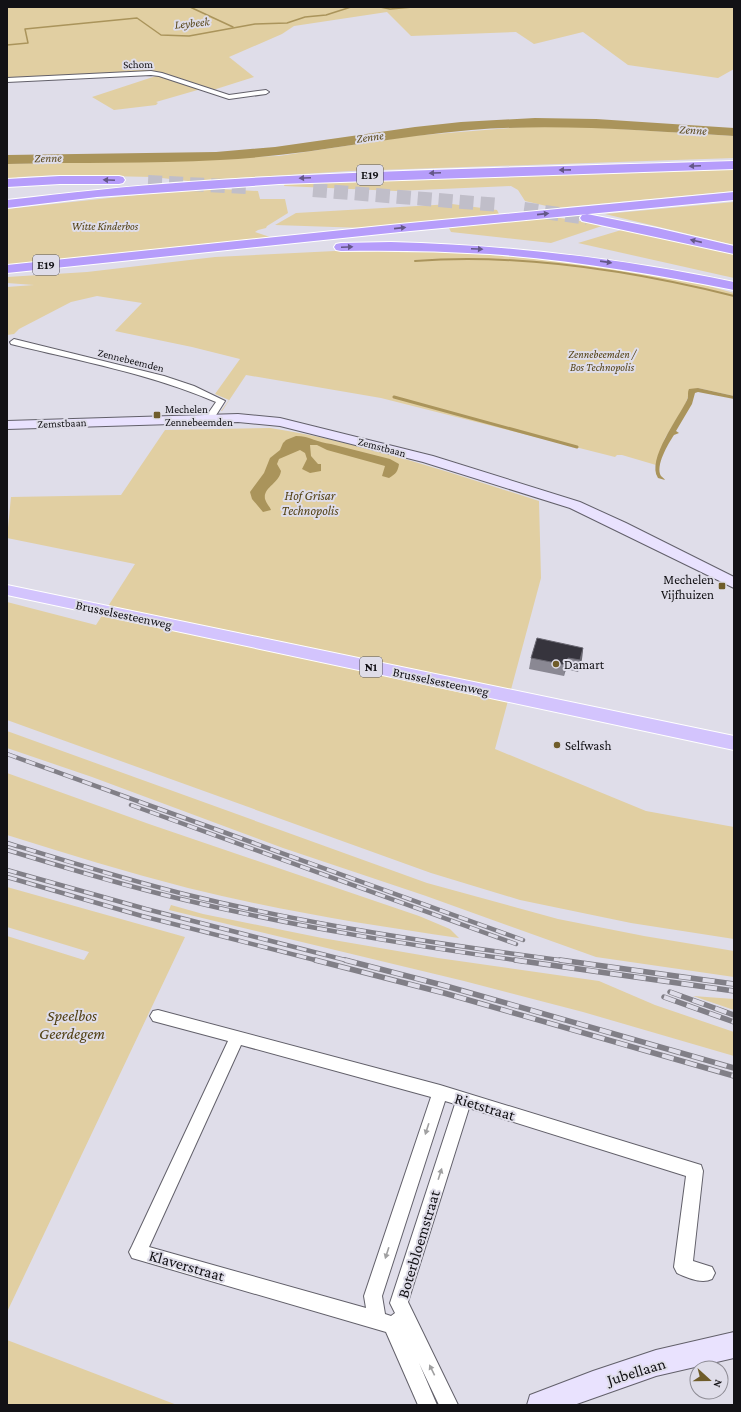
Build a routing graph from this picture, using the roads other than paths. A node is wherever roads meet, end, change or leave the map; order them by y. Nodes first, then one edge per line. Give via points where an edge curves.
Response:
1 (7, 80) edge
2 (266, 92) dead end
3 (231, 98) junction
4 (221, 103) dead end
5 (734, 165) edge
6 (148, 182) tunnel mouth
7 (7, 183) edge
8 (247, 187) tunnel mouth
9 (314, 190) tunnel mouth
10 (734, 196) edge
11 (7, 204) edge
12 (500, 205) tunnel mouth
13 (524, 208) tunnel mouth
14 (586, 218) tunnel mouth
15 (734, 250) edge
16 (84, 261) junction
17 (7, 269) edge
18 (734, 286) edge
19 (14, 342) dead end
20 (210, 418) junction
21 (7, 425) edge
22 (734, 583) edge
23 (7, 590) edge
24 (734, 743) edge
25 (158, 1016) dead end
26 (236, 1038) junction
27 (440, 1092) junction
28 (464, 1100) junction
29 (706, 1273) dead end
30 (391, 1321) junction
31 (734, 1344) edge
32 (428, 1405) edge
33 (449, 1405) edge
34 (540, 1405) edge

1 - 3 street, Schom via 151,73
2 - 3 street, Schom
3 - 4 street
5 -> 11 highway, E19 via 377,175 215,183
6 -> 7 highway via 60,180
8 - 9 highway
16 -> 10 highway, E19
12 - 13 highway
15 -> 14 highway
16 - 17 highway, E19
16 -> 18 highway via 126,261 281,249 454,248 575,258
19 - 20 street, Zennebeemden via 161,378 191,388 221,401
20 - 21 street, Zemstbaan
20 - 22 street, Zemstbaan via 250,418 280,422 381,447 523,488 575,505
23 - 24 main road, Brusselsesteenweg / N1
25 - 26 street, Rietstraat
26 - 27 street, Rietstraat
26 - 30 street, Klaverstraat via 138,1252
27 - 28 street, Rietstraat
27 -> 30 street, Boterbloemstraat via 372,1296
28 - 29 street, Rietstraat via 695,1171 683,1267
30 -> 28 street, Boterbloemstraat
30 - 32 street
33 -> 30 street, Boterbloemstraat
31 - 34 street, Jubellaan via 656,1363

